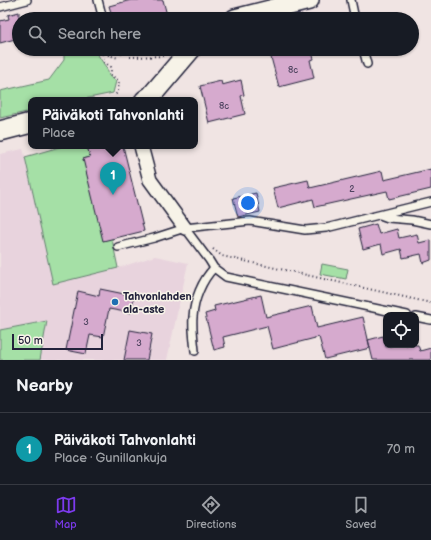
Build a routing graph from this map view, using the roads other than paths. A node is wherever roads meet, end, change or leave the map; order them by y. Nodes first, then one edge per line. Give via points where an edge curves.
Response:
1 (27, 0) edge
2 (98, 0) edge
3 (309, 0) edge
4 (350, 0) edge
5 (0, 7) edge
6 (101, 12) edge
7 (262, 12) edge
8 (353, 12) edge
9 (185, 56) edge
10 (365, 56) edge
11 (367, 64) dead end
12 (150, 97) edge
13 (28, 124) edge
14 (0, 130) edge
15 (28, 137) edge
16 (0, 142) edge
17 (142, 149) edge
18 (431, 202) edge
19 (379, 215) junction
20 (431, 224) edge
21 (185, 228) junction
22 (118, 247) dead end
23 (214, 268) junction
24 (393, 312) edge
25 (419, 318) edge
26 (431, 320) edge
27 (195, 351) dead end

1 - 5 lane
2 - 6 lane
3 - 7 street
4 - 8 lane
9 - 12 street
10 - 11 lane
13 - 14 street
15 - 16 street
17 - 21 street via 150,180
18 - 19 lane
19 - 20 lane
19 - 21 lane via 326,228 305,230 250,221
21 - 22 lane
21 - 23 lane
23 - 24 lane via 226,277
23 - 27 lane via 202,284 195,306
25 - 26 lane

